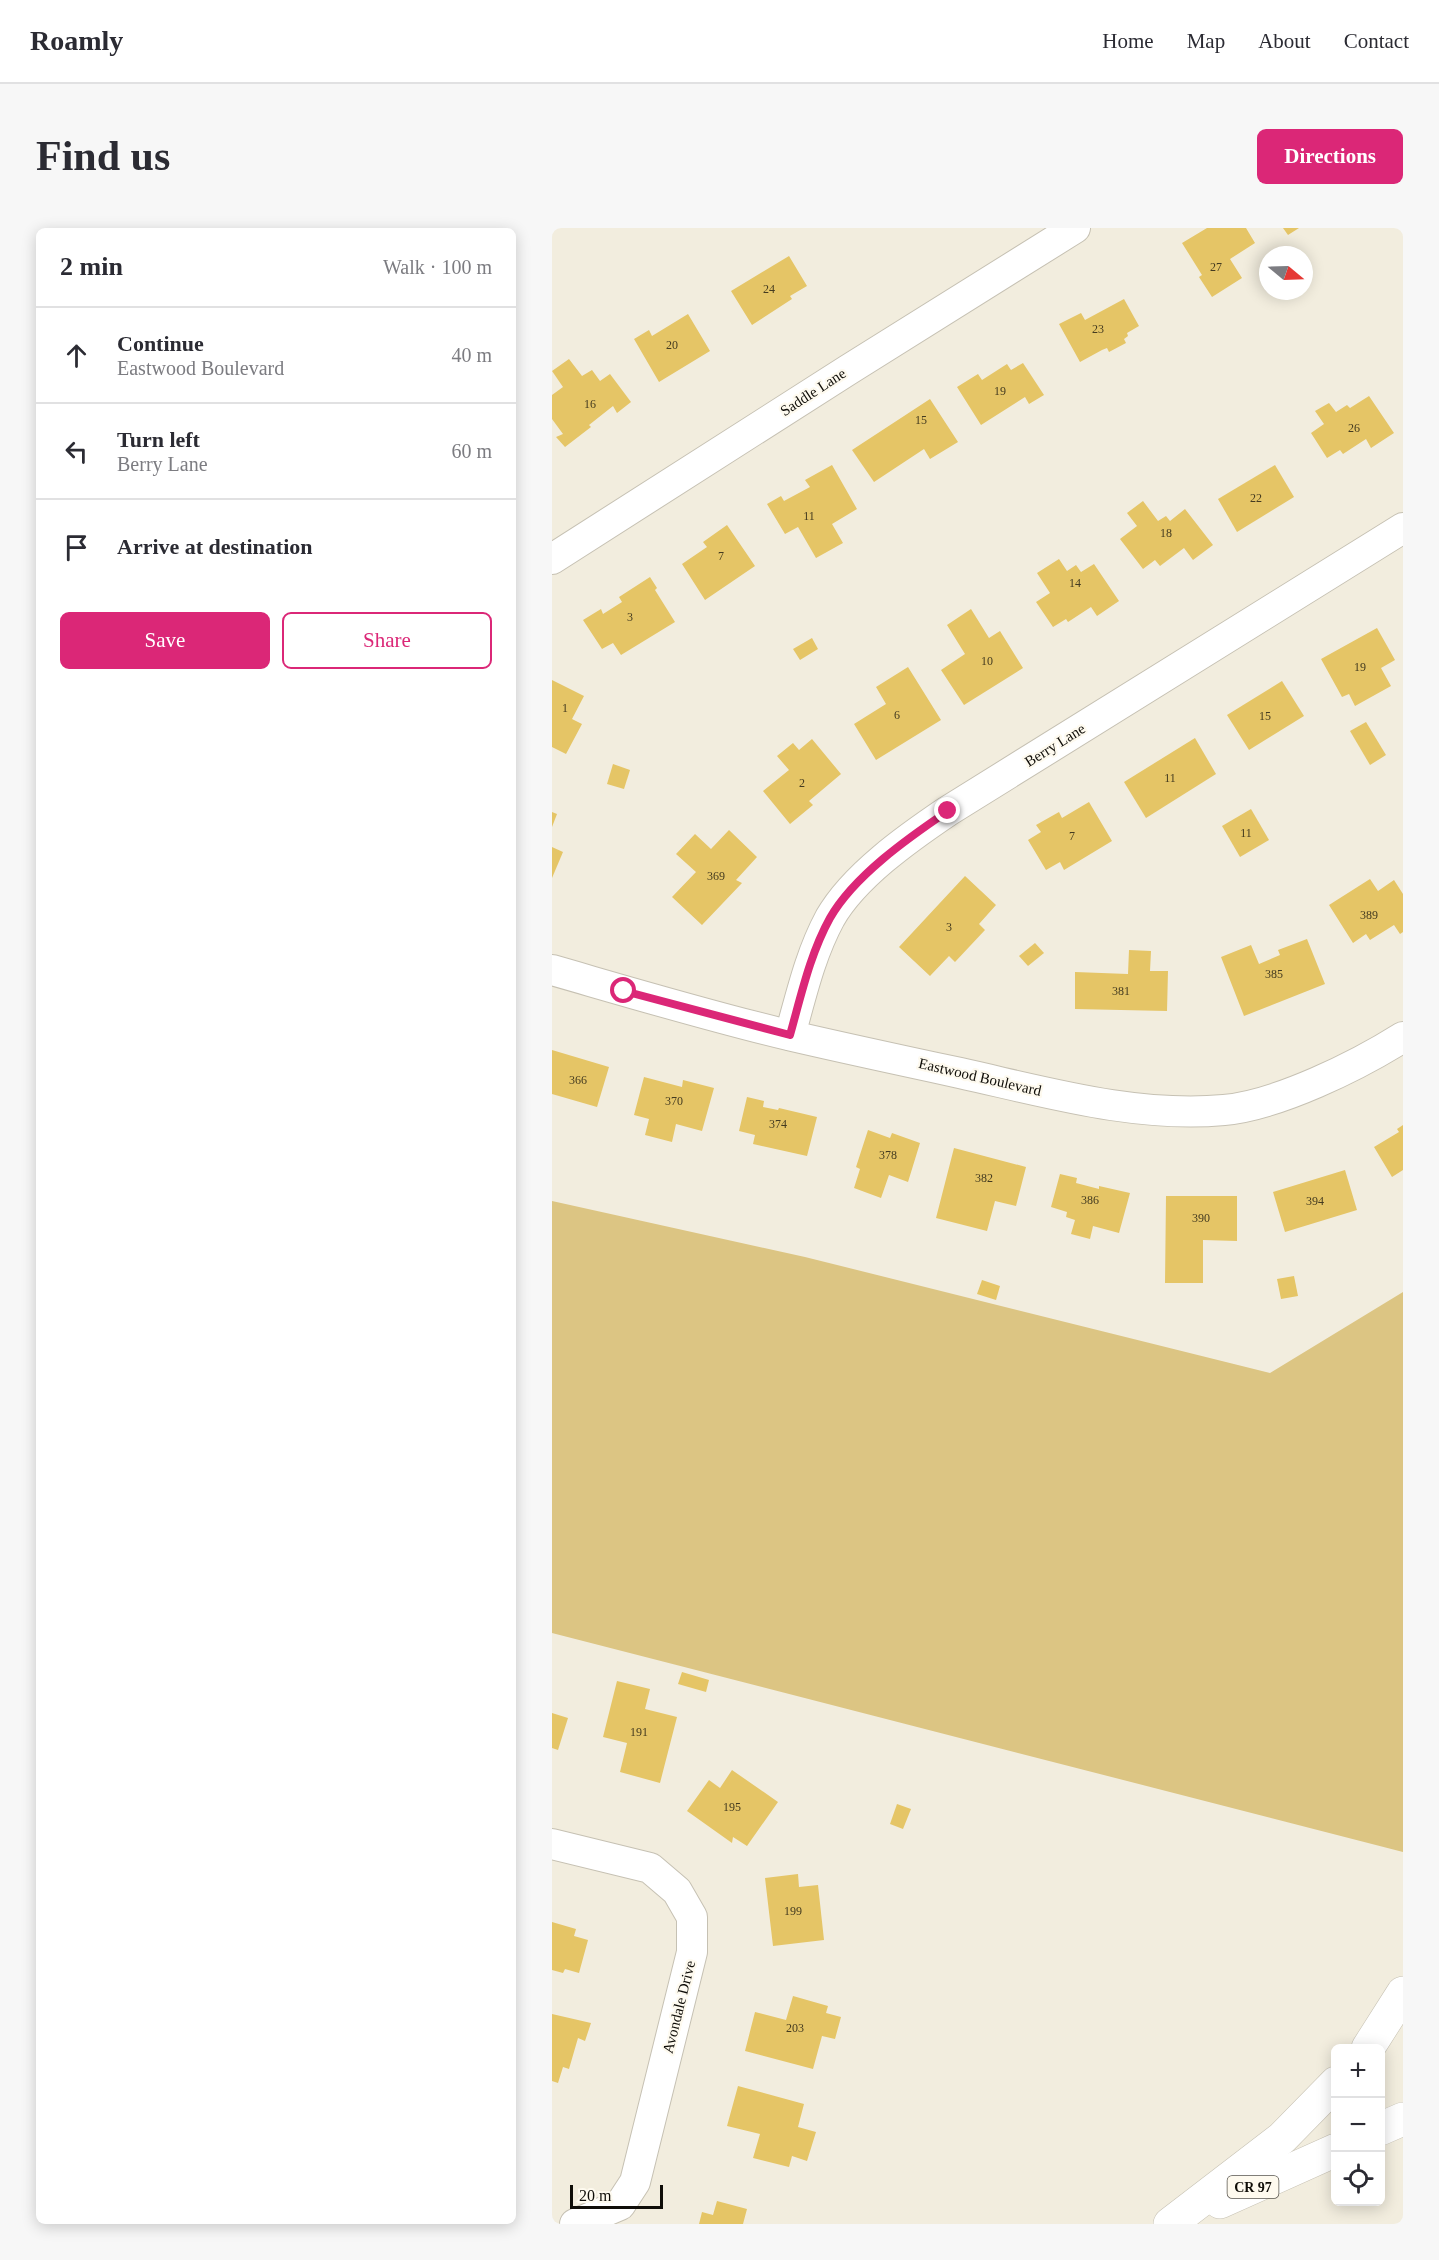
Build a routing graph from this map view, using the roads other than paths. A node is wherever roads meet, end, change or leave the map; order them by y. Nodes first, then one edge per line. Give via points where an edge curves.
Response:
1 (1075, 228) edge
2 (1403, 528) edge
3 (552, 559) edge
4 (552, 970) edge
5 (790, 1035) junction
6 (1403, 1037) edge
7 (552, 1844) edge
8 (1403, 1993) edge
9 (1371, 2044) edge
10 (1331, 2086) edge
11 (1403, 2119) edge
12 (1385, 2127) edge
13 (1331, 2152) edge
14 (575, 2224) edge
15 (1171, 2224) edge

1 - 3 street, Saddle Lane
2 - 5 street, Berry Lane via 902,843 859,882 831,917 810,963
4 - 5 street, Eastwood Boulevard
5 - 6 street, Eastwood Boulevard via 1048,1093 1180,1113 1226,1110 1269,1100 1341,1071
7 - 14 street, Avondale Drive via 651,1868 677,1891 692,1917 692,1952 635,2182 620,2205
8 - 9 highway
10 - 15 highway via 1282,2138
11 - 12 highway
13 - 15 highway, CR 97

